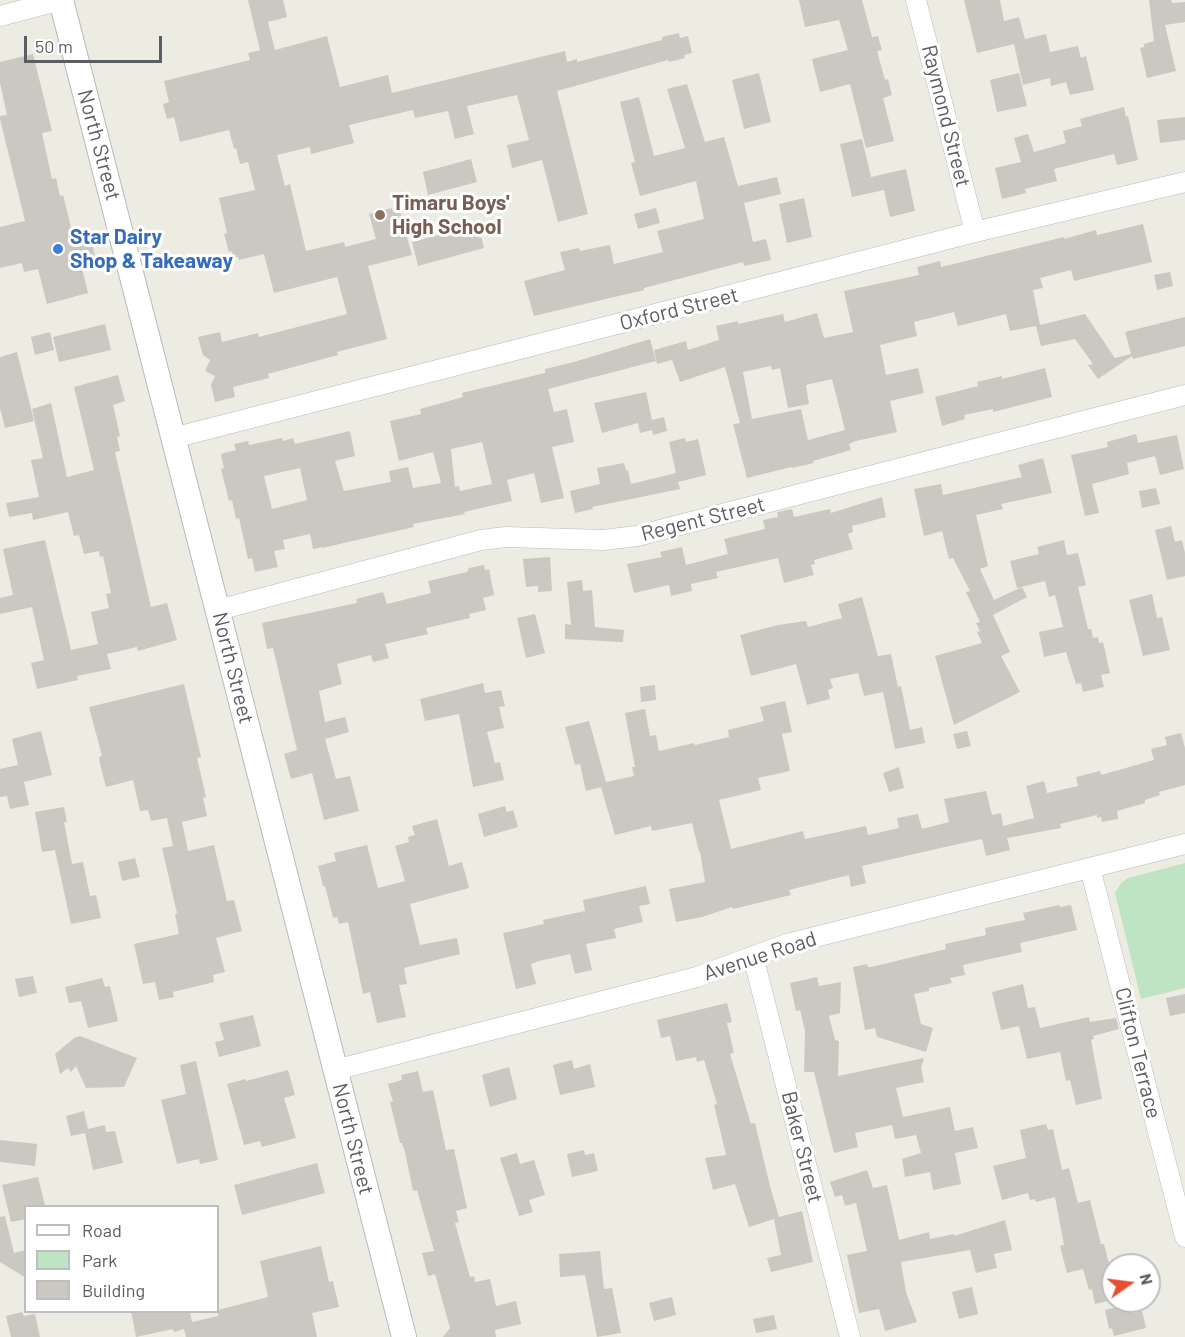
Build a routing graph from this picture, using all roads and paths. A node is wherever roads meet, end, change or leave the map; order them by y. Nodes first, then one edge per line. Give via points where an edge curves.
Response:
1 (61, 0) edge
2 (916, 0) edge
3 (0, 16) edge
4 (1185, 182) edge
5 (975, 232) junction
6 (1185, 395) edge
7 (173, 438) junction
8 (218, 610) junction
9 (1185, 844) edge
10 (1090, 868) junction
11 (753, 956) junction
12 (335, 1070) junction
13 (1185, 1237) edge
14 (404, 1337) edge
15 (850, 1337) edge

1 - 3 street
1 - 7 street, North Street
2 - 5 street, Raymond Street
4 - 5 street, Oxford Street
5 - 7 street, Oxford Street
6 - 8 street, Regent Street via 637,536 603,540 482,540
7 - 8 street, North Street
8 - 12 street, North Street
9 - 10 street, Avenue Road
10 - 11 street, Avenue Road
10 - 13 street, Clifton Terrace
11 - 12 street, Avenue Road via 697,976
11 - 15 street, Baker Street
12 - 14 street, North Street

